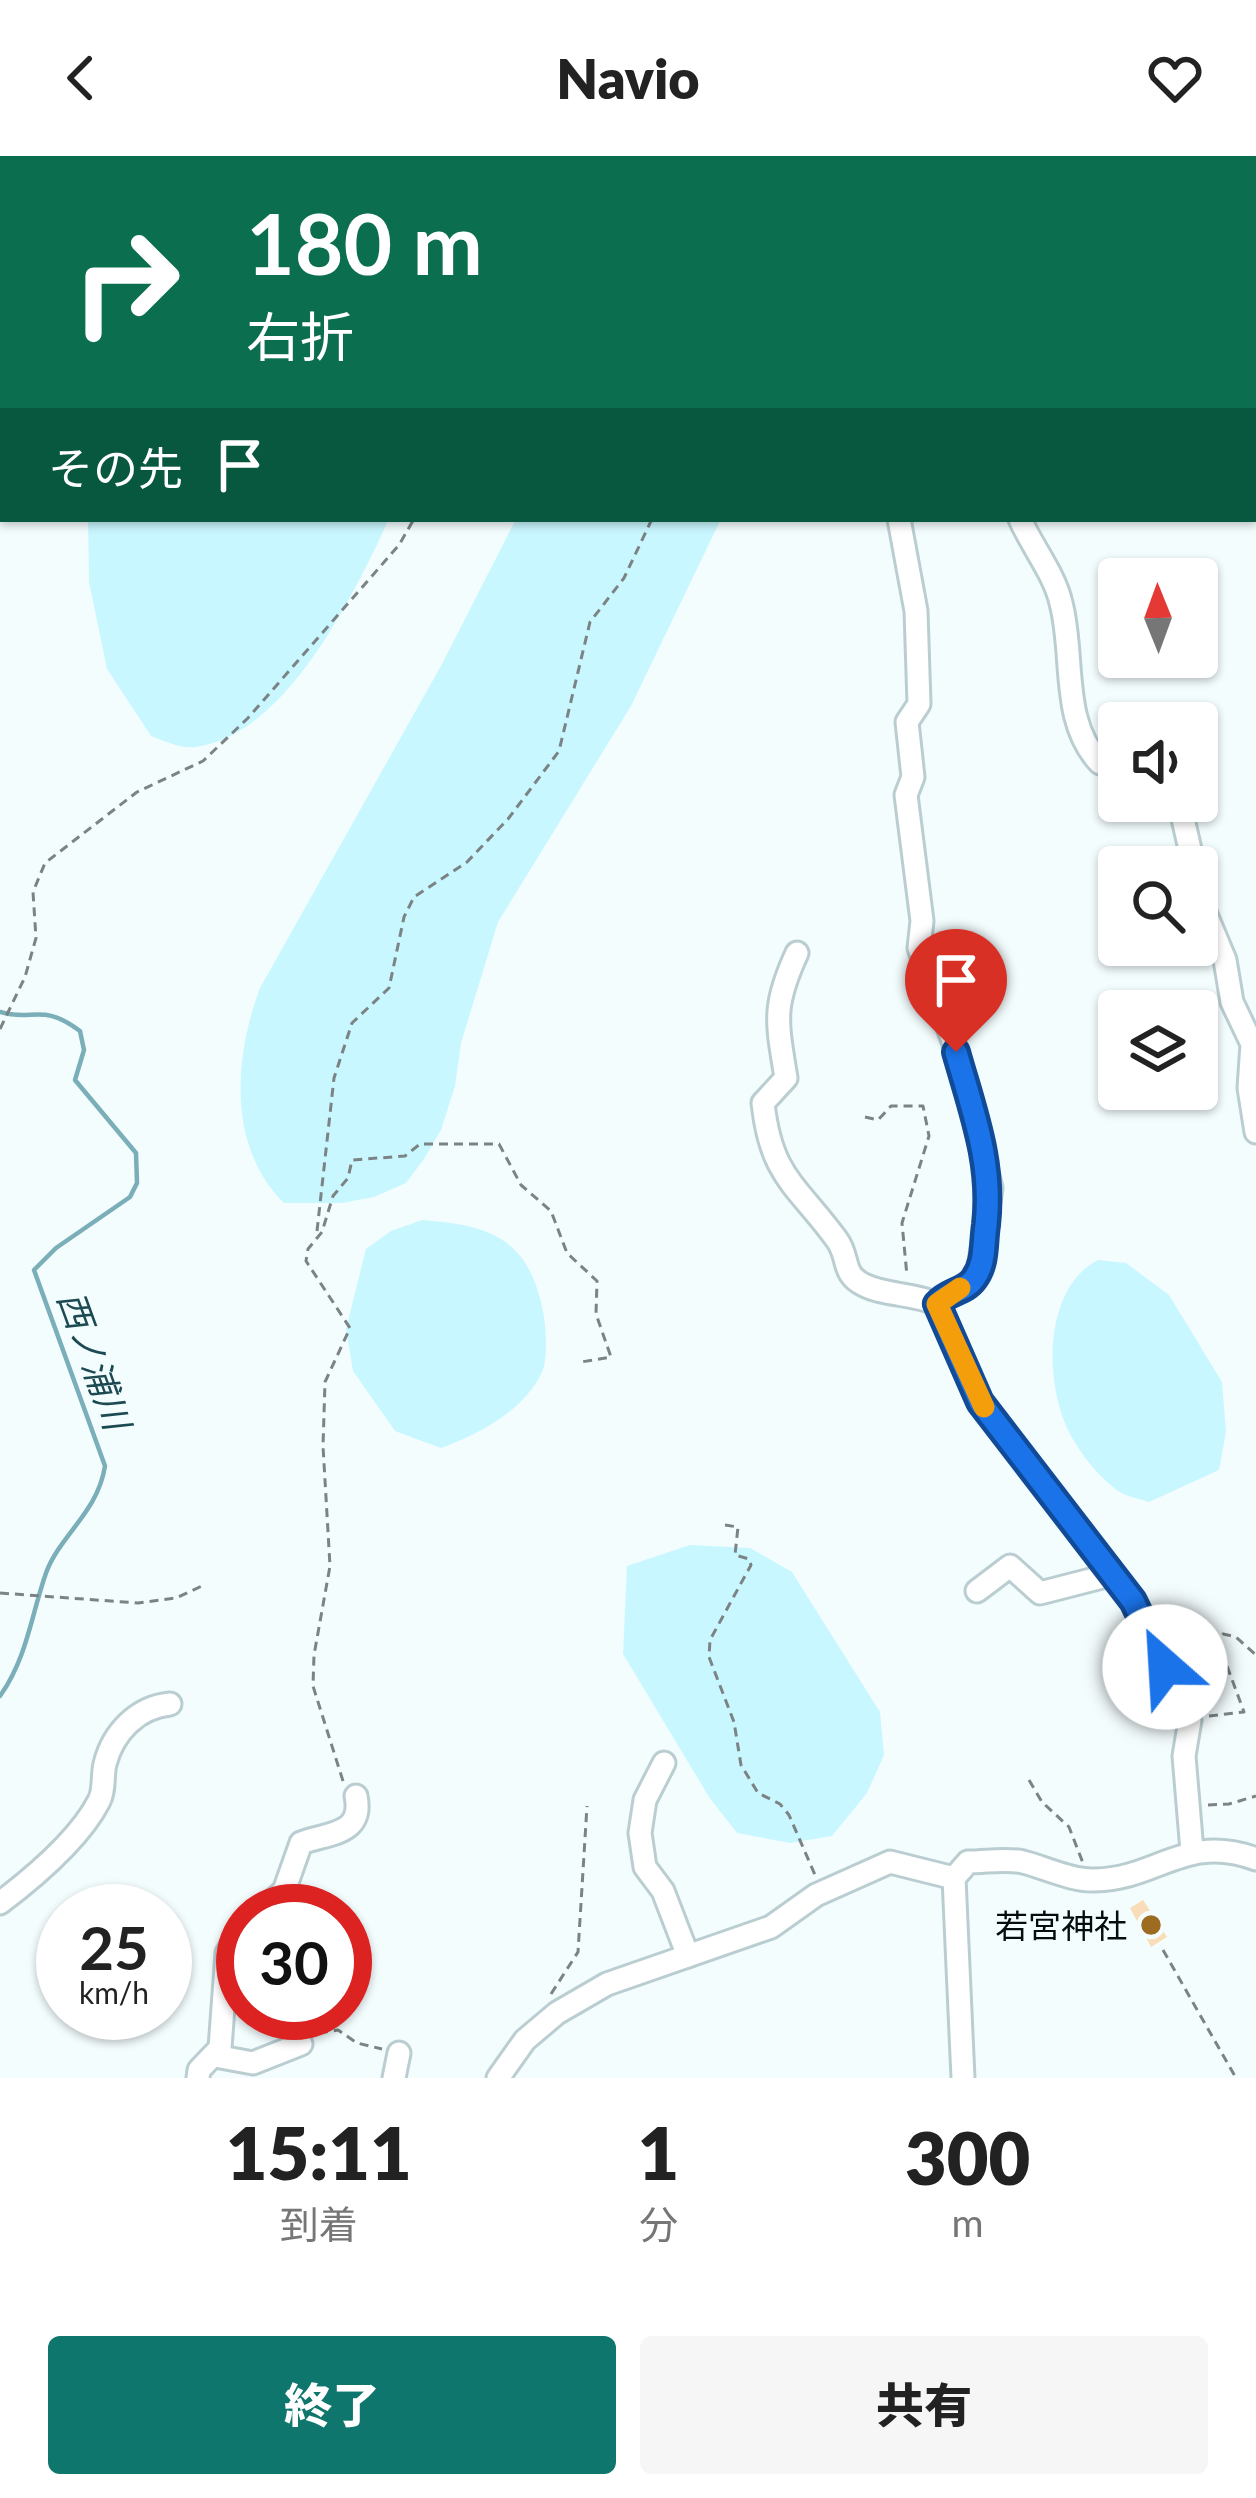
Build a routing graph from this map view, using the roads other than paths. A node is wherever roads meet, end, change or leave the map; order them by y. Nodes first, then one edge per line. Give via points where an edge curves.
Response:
1 (899, 522) edge
2 (1022, 522) edge
3 (1098, 761) edge
4 (1218, 943) edge
5 (797, 953) dead end
6 (1256, 1132) edge
7 (937, 1304) junction
8 (1110, 1576) junction
9 (977, 1591) dead end
10 (170, 1704) dead end
11 (664, 1763) dead end
12 (356, 1796) road end
13 (1192, 1851) junction
14 (1256, 1859) edge
15 (954, 1878) junction
16 (286, 1884) edge
17 (0, 1903) edge
18 (688, 1956) junction
19 (218, 2040) edge
20 (302, 2044) road end
21 (398, 2053) road end
22 (214, 2056) junction
23 (198, 2078) edge
24 (394, 2078) edge
25 (498, 2078) edge
26 (963, 2078) edge

1 - 7 street via 916,610 920,704 908,722 913,777 906,795 919,948 991,1187 978,1275
2 - 3 street via 1058,592 1069,684 1085,747
4 - 6 street via 1252,1044
5 - 7 street via 776,1025 786,1078 763,1103 769,1150 836,1238 848,1274 867,1287
7 - 8 street via 980,1402
8 - 9 street via 1040,1593 1010,1566
8 - 13 street via 1133,1601 1187,1706
10 - 17 street via 135,1716 107,1756 100,1801 38,1875
11 - 18 street via 640,1833 645,1868 663,1891
12 - 16 street via 353,1824 301,1843
13 - 14 street
13 - 15 street via 1090,1881 1016,1861 968,1862
15 - 18 street via 890,1862 771,1927
15 - 26 street
18 - 25 street via 607,1984 544,2024
19 - 22 street
20 - 22 street via 253,2062
21 - 24 street
22 - 23 street

